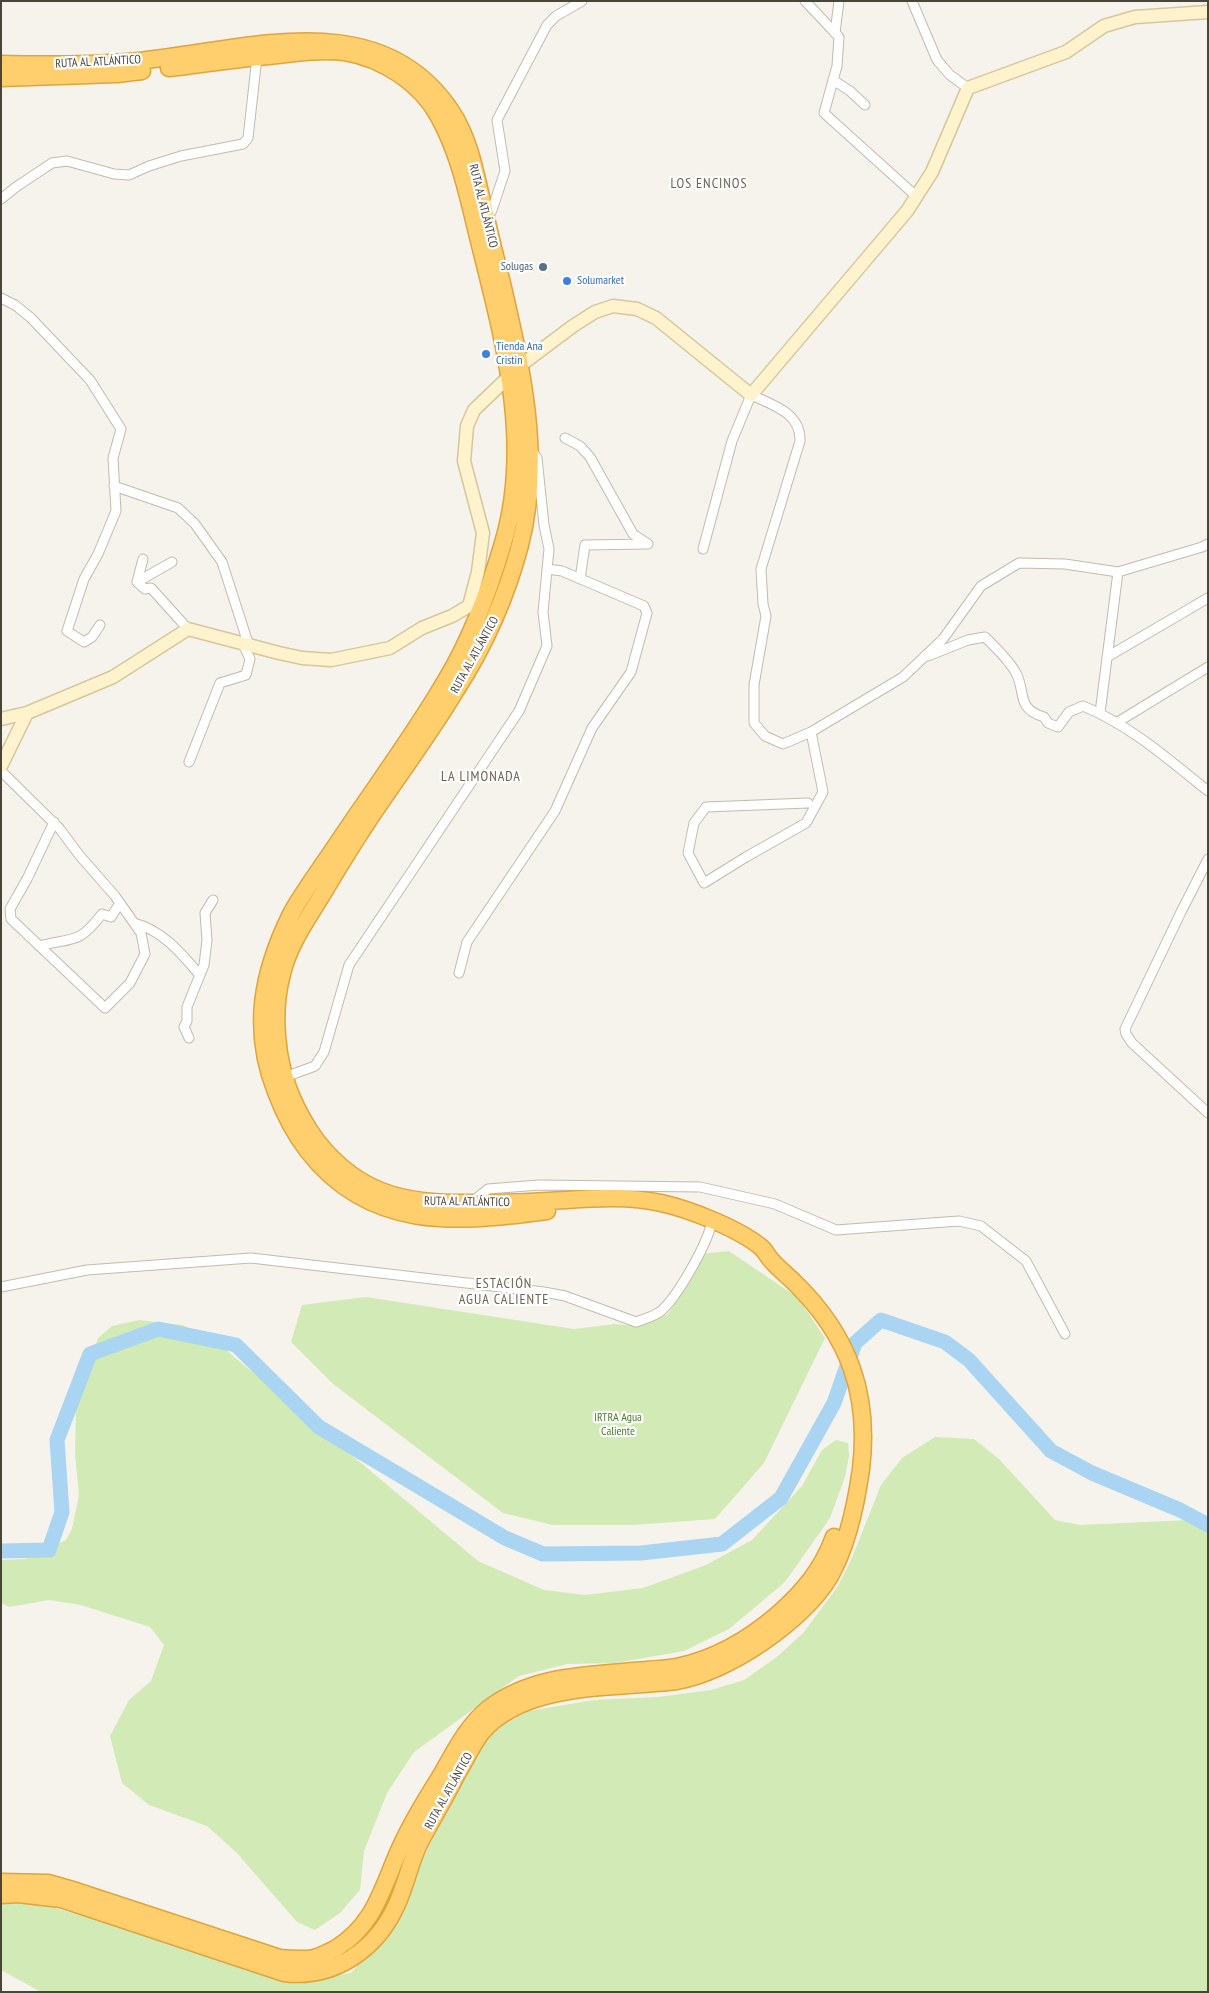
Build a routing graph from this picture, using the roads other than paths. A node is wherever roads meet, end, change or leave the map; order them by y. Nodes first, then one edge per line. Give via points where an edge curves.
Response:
1 (582, 1) edge
2 (805, 1) edge
3 (839, 1) edge
4 (912, 1) edge
5 (1208, 12) edge
6 (835, 33) junction
7 (257, 57) junction
8 (1, 64) edge
9 (1, 78) edge
10 (833, 80) junction
11 (968, 88) junction
12 (865, 105) dead end
13 (916, 197) junction
14 (1, 199) edge
15 (487, 219) junction
16 (1, 298) edge
17 (516, 370) junction
18 (751, 395) junction
19 (564, 438) dead end
20 (529, 446) junction
21 (114, 486) junction
22 (1208, 544) edge
23 (703, 549) dead end
24 (143, 559) dead end
25 (172, 562) dead end
26 (547, 569) junction
27 (1118, 572) junction
28 (580, 579) junction
29 (137, 582) junction
30 (1208, 598) edge
31 (100, 625) dead end
32 (188, 629) junction
33 (246, 645) junction
34 (923, 658) junction
35 (1107, 658) junction
36 (1208, 667) edge
37 (27, 713) junction
38 (1100, 713) junction
39 (1, 719) edge
40 (1116, 723) junction
41 (811, 732) junction
42 (189, 762) dead end
43 (1, 766) edge
44 (1, 771) edge
45 (1208, 791) edge
46 (808, 803) dead end
47 (54, 822) junction
48 (1208, 859) edge
49 (213, 900) dead end
50 (120, 903) junction
51 (134, 923) junction
52 (39, 946) junction
53 (459, 973) dead end
54 (199, 974) junction
55 (189, 1038) dead end
56 (285, 1077) junction
57 (1208, 1113) edge
58 (470, 1203) junction
59 (711, 1224) junction
60 (1, 1287) edge
61 (1065, 1334) dead end
62 (859, 1480) junction
63 (1, 1882) edge
64 (1, 1895) edge

1 - 15 street via 547,24 497,120 505,171
2 - 6 street
3 - 6 street
4 - 11 street via 937,60
5 - 11 street via 1134,17 1104,26 1066,52
6 - 10 street via 839,37
7 - 9 highway, RUTA AL ATLÁNTICO via 117,74
7 - 14 street via 248,138 243,144 181,156 129,174 114,174 67,161 52,162
7 - 17 highway, RUTA AL ATLÁNTICO via 346,52 403,76 437,112 464,179
8 - 15 highway, RUTA AL ATLÁNTICO via 130,62 296,39 342,40 376,49 415,71 449,107 464,134
10 - 12 street
10 - 13 street via 824,113
11 - 13 street via 932,172
13 - 18 street
15 - 17 highway, RUTA AL ATLÁNTICO
16 - 21 street via 31,318 90,380 121,429 114,458
17 - 18 street via 573,326 595,312 613,306 637,309 656,318
17 - 20 highway, RUTA AL ATLÁNTICO
17 - 33 street via 474,410 467,426 464,461 483,533 469,606 422,628 390,648 331,660 302,658
17 - 59 highway, RUTA AL ATLÁNTICO via 511,512 483,601 446,682 293,911 272,959 263,998 261,1021 268,1073 296,1136 319,1165 344,1187 390,1210 420,1217 448,1218 615,1206 652,1208
18 - 23 street via 732,441
18 - 41 street via 781,408 801,430 790,478 761,569 766,616 754,685 754,723 765,736 783,744
19 - 28 street via 580,446 590,457 633,534 648,544 585,545
20 - 26 street via 537,458 549,549
20 - 56 highway, RUTA AL ATLÁNTICO via 522,538 499,611 459,686 353,844 291,947 281,976 275,1019
21 - 31 street via 116,511 84,579 67,631 84,642
21 - 33 street via 178,508 195,524 222,562
22 - 27 street
24 - 29 street
25 - 29 street
26 - 28 street
26 - 56 street via 543,612 547,646 519,711 350,965 324,1052 315,1066
27 - 34 street via 1065,564 1019,563 981,586 944,639
27 - 35 street
28 - 53 street via 644,606 647,613 631,672 592,728 555,811 467,942
29 - 32 street via 145,589 151,588
30 - 35 street
32 - 33 street
32 - 37 street via 113,677
33 - 42 street via 250,659 246,675 220,682
34 - 38 street via 968,640 986,637 1017,674 1023,702 1048,723 1058,727 1069,712 1083,706
34 - 41 street via 903,677
35 - 38 street
36 - 40 street
37 - 39 street
37 - 43 street
38 - 40 street
40 - 45 street
41 - 46 street via 823,792 806,823 704,883 688,853 694,823 706,807
44 - 47 street
47 - 50 street
47 - 52 street via 10,909 11,919
48 - 57 street via 1126,1029 1132,1042
49 - 54 street via 205,913 207,940 204,964
50 - 51 street
50 - 52 street via 111,916 102,914 88,932 75,939
51 - 52 street via 142,933 145,954 130,983 105,1008
51 - 54 street via 147,926 167,939
54 - 55 street via 187,1007 184,1027
56 - 58 highway, RUTA AL ATLÁNTICO via 306,1126 346,1172 370,1188 405,1199
58 - 59 highway, RUTA AL ATLÁNTICO via 620,1198 656,1202
58 - 61 street via 488,1189 539,1185 700,1187 775,1204 836,1230 959,1221 982,1226 1026,1261
59 - 60 street via 673,1299 659,1313 636,1322 565,1296 544,1292 251,1258 87,1270
59 - 62 highway, RUTA AL ATLÁNTICO via 761,1248 827,1320 844,1348 856,1376 861,1400 863,1425
62 - 63 highway, RUTA AL ATLÁNTICO via 816,1574 790,1604 738,1644 680,1667 568,1677 527,1686 487,1710 470,1726 421,1808 367,1921 351,1938 325,1954 314,1958 280,1958 48,1883
62 - 64 highway, RUTA AL ATLÁNTICO via 847,1534 829,1579 785,1625 766,1639 712,1672 684,1680 542,1696 520,1705 482,1733 417,1849 395,1910 378,1936 361,1953 340,1966 304,1976 284,1974 61,1899

